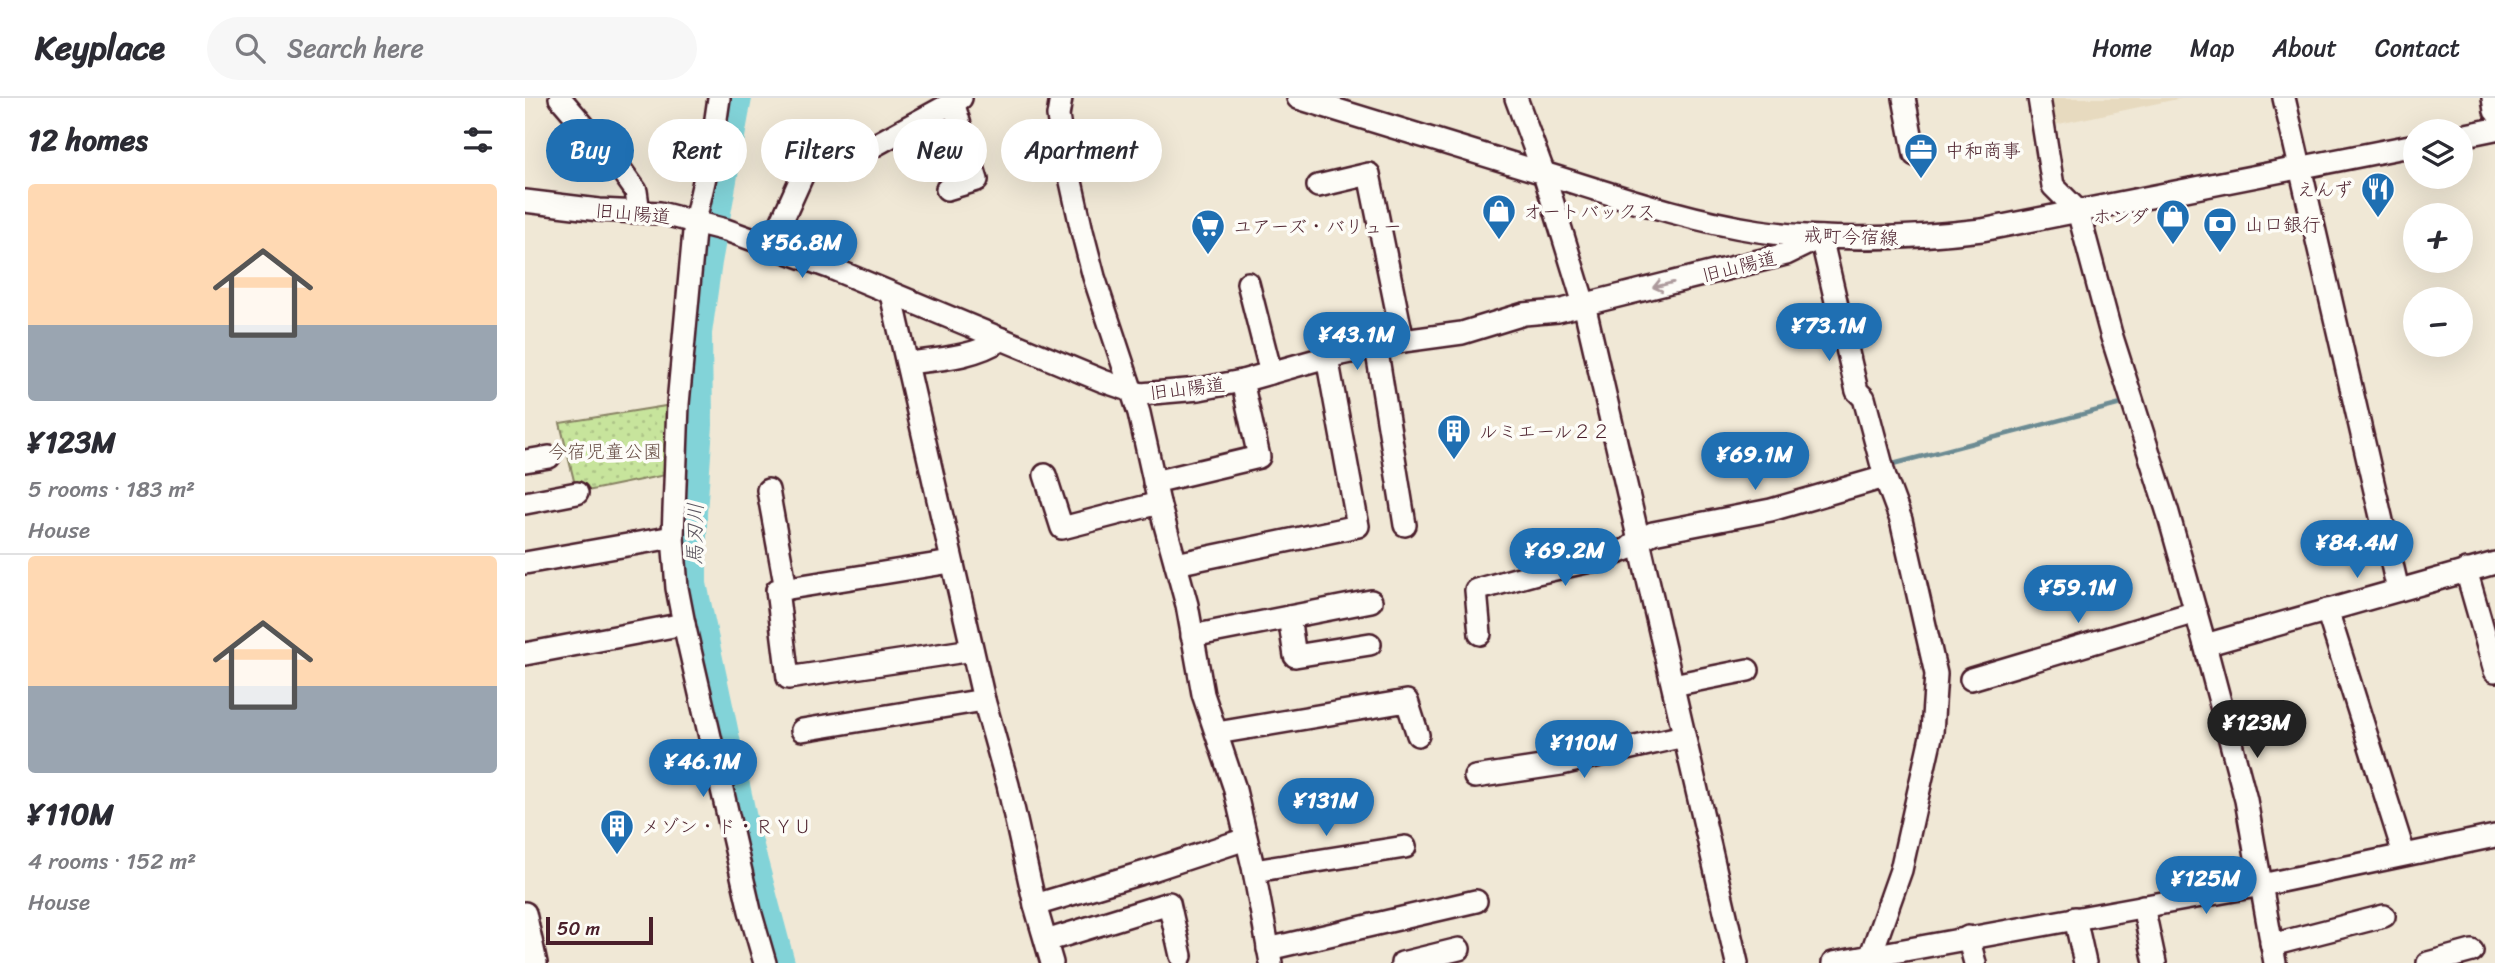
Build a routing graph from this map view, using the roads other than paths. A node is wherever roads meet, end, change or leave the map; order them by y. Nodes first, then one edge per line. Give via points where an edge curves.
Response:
1 (560, 98) edge
2 (719, 98) edge
3 (1061, 98) edge
4 (1299, 98) edge
5 (1517, 98) edge
6 (1904, 98) edge
7 (2039, 98) edge
8 (2284, 98) edge
9 (2493, 98) edge
10 (957, 100) edge
11 (2495, 111) edge
12 (2495, 129) edge
13 (2473, 134) edge
14 (2403, 147) edge
15 (1915, 155) dead end
16 (2301, 167) junction
17 (1544, 174) junction
18 (1318, 186) dead end
19 (947, 189) dead end
20 (525, 201) edge
21 (2078, 211) junction
22 (639, 212) junction
23 (699, 222) junction
24 (1821, 237) junction
25 (771, 245) junction
26 (1248, 283) dead end
27 (891, 294) junction
28 (1584, 304) junction
29 (1002, 340) junction
30 (1403, 341) junction
31 (1376, 346) junction
32 (1327, 356) junction
33 (908, 363) junction
34 (1271, 373) junction
35 (1242, 381) junction
36 (1132, 391) junction
37 (549, 457) dead end
38 (525, 461) edge
39 (1045, 475) dead end
40 (1885, 477) junction
41 (768, 490) dead end
42 (577, 493) dead end
43 (1156, 493) junction
44 (525, 503) edge
45 (1405, 525) dead end
46 (673, 537) junction
47 (1639, 540) junction
48 (951, 562) junction
49 (2495, 562) edge
50 (525, 563) edge
51 (1177, 564) junction
52 (2466, 570) junction
53 (786, 589) junction
54 (2399, 590) junction
55 (1371, 601) dead end
56 (2327, 610) junction
57 (2196, 612) junction
58 (1289, 617) junction
59 (684, 625) junction
60 (1480, 634) dead end
61 (1192, 636) junction
62 (1370, 643) dead end
63 (2205, 645) junction
64 (972, 650) junction
65 (525, 654) edge
66 (1748, 670) dead end
67 (2495, 671) edge
68 (1972, 678) dead end
69 (1673, 685) junction
70 (984, 700) junction
71 (802, 730) dead end
72 (1217, 733) junction
73 (1418, 734) dead end
74 (1683, 736) junction
75 (1475, 777) dead end
76 (2495, 836) edge
77 (1246, 839) junction
78 (1405, 847) dead end
79 (2404, 854) junction
80 (1254, 871) junction
81 (2262, 885) junction
82 (1476, 901) dead end
83 (1035, 905) junction
84 (2143, 906) junction
85 (525, 913) edge
86 (2384, 916) dead end
87 (2075, 918) junction
88 (1968, 937) junction
89 (1046, 941) junction
90 (1459, 949) dead end
91 (2472, 951) dead end
92 (2273, 953) edge
93 (1181, 956) dead end
94 (1270, 956) edge
95 (1869, 960) edge
96 (536, 963) edge
97 (765, 963) edge
98 (1052, 963) edge
99 (1402, 963) edge
100 (1737, 963) edge
101 (1833, 963) edge
102 (1975, 963) edge
103 (2085, 963) edge
104 (2155, 963) edge
105 (2428, 963) edge

1 - 22 street via 636,191
2 - 23 street
3 - 36 street via 1058,116 1082,231
4 - 17 street, 戒町今宿線
5 - 17 street
6 - 15 street
7 - 21 street via 2053,186
8 - 16 street
9 - 11 street
10 - 19 street via 977,180
10 - 25 street via 866,150 808,163
12 - 13 street
14 - 16 street, 戒町今宿線
16 - 21 street, 戒町今宿線
16 - 54 street
17 - 24 street, 戒町今宿線 via 1707,222
17 - 28 street
18 - 30 street via 1369,174
20 - 22 street, 旧山陽道
21 - 24 street, 戒町今宿線 via 1924,237
21 - 57 street
22 - 23 street, 旧山陽道
23 - 25 street, 旧山陽道
23 - 46 street via 681,353
24 -> 28 street, 旧山陽道 via 1786,254
24 - 40 street via 1857,391 1864,398
25 - 27 street, 旧山陽道
26 - 34 street
27 - 29 street, 旧山陽道
27 - 33 street
28 - 30 street, 旧山陽道 via 1511,317 1462,333
28 - 47 street
29 - 33 street via 950,358
29 - 36 street, 旧山陽道
30 - 31 street, 旧山陽道
31 - 32 street, 旧山陽道
31 - 45 street
32 - 34 street, 旧山陽道
32 - 51 street via 1358,526
33 - 48 street
34 - 35 street, 旧山陽道
35 - 36 street, 旧山陽道 via 1199,389
35 - 43 street via 1259,457
36 - 43 street
37 - 38 street
39 - 43 street via 1062,528
40 - 47 street via 1771,510 1653,533
40 - 95 street via 1901,520 1931,650 1935,705 1901,870
41 - 53 street
42 - 44 street
43 - 51 street
46 - 50 street
46 - 59 street
47 - 60 street via 1604,558 1476,590
47 - 69 street
48 - 53 street
48 - 64 street
49 - 52 street
51 - 61 street
52 - 54 street
52 - 67 street
53 - 64 street via 777,590 788,678
54 - 56 street
55 - 58 street
56 - 63 street
56 - 79 street
57 - 63 street
57 - 68 street
58 - 61 street
58 - 62 street via 1295,656
59 - 65 street
59 - 97 street
61 - 72 street via 1203,694
63 - 81 street via 2246,800
64 - 70 street
66 - 69 street
69 - 74 street
70 - 71 street
70 - 83 street
72 - 73 street via 1407,701
72 - 77 street
74 - 75 street via 1561,764
74 - 100 street
76 - 79 street
77 - 80 street
77 - 83 street
78 - 80 street
79 - 81 street
80 - 94 street
81 - 84 street
81 - 92 street
82 - 94 street
83 - 89 street
84 - 87 street
84 - 104 street
85 - 96 street
86 - 92 street via 2283,942
87 - 88 street
87 - 103 street
88 - 95 street
88 - 102 street
89 - 93 street via 1169,903
89 - 98 street
90 - 99 street
91 - 105 street
95 - 101 street

